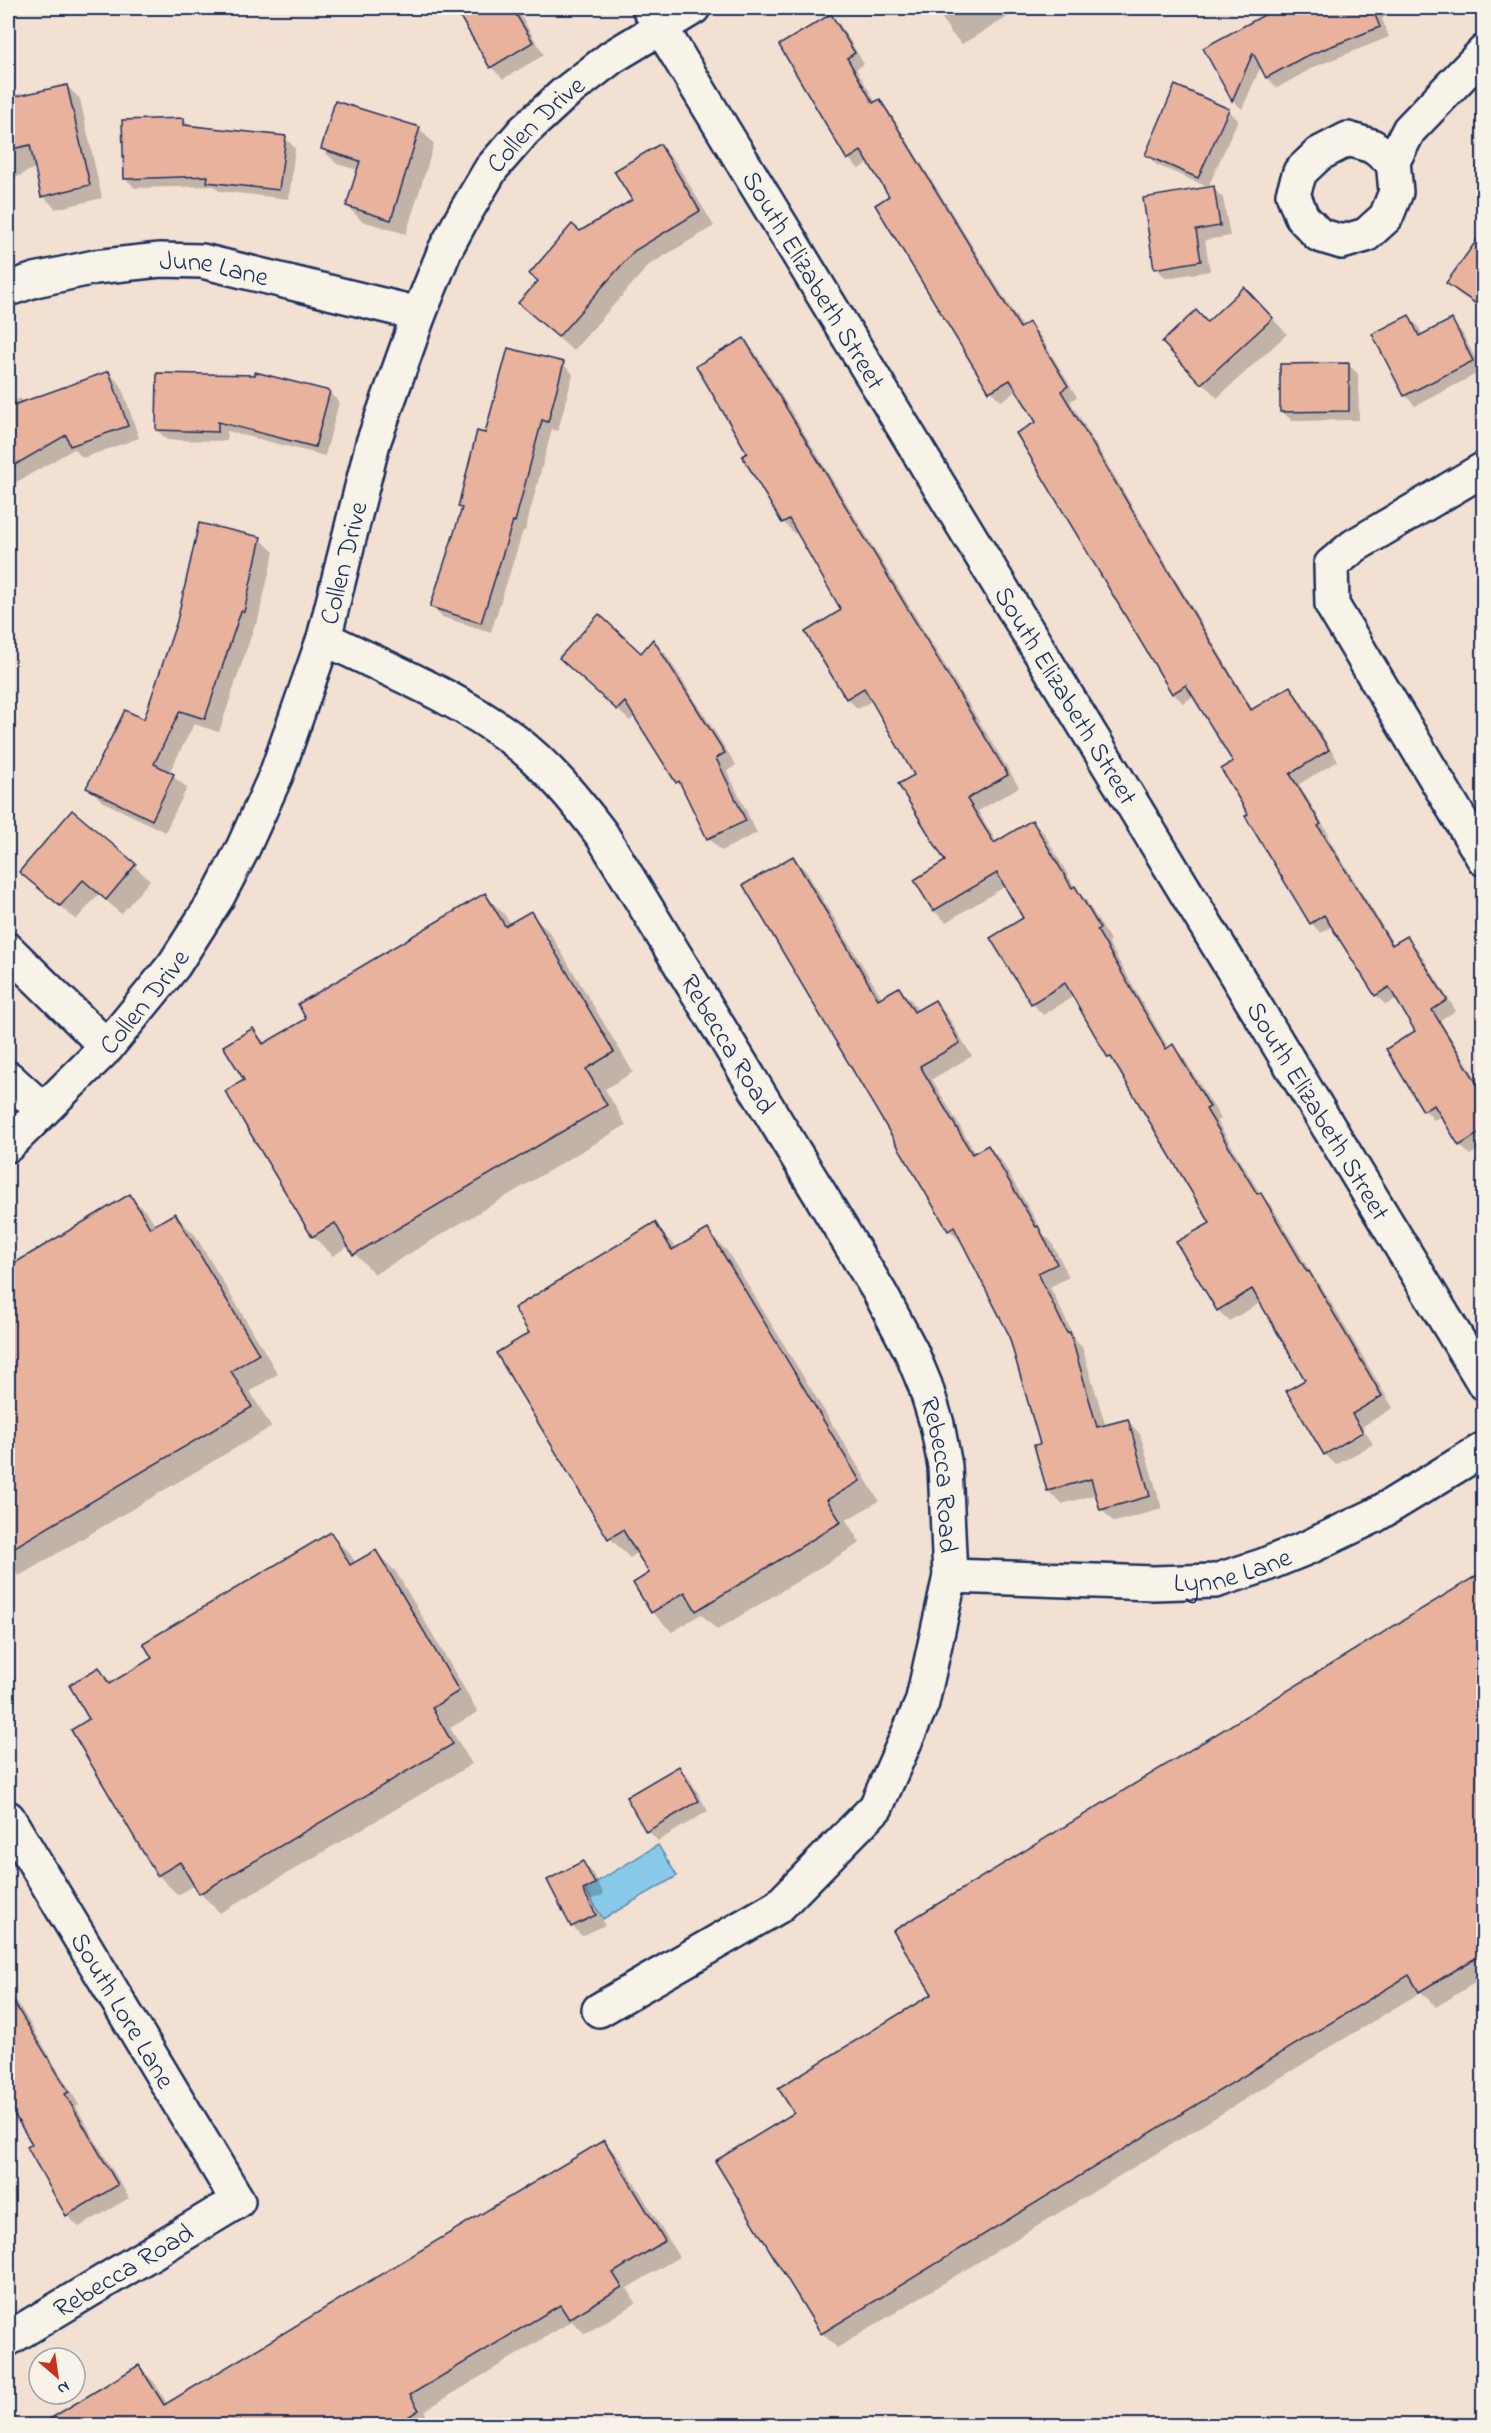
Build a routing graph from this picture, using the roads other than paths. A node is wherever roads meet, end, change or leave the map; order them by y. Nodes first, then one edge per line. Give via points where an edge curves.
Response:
1 (693, 8) edge
2 (655, 17) edge
3 (1484, 52) edge
4 (1393, 162) dead end
5 (8, 289) edge
6 (419, 314) junction
7 (1484, 468) edge
8 (324, 638) junction
9 (1484, 859) edge
10 (8, 950) edge
11 (107, 1047) junction
12 (8, 1078) edge
13 (43, 1110) junction
14 (8, 1145) edge
15 (1484, 1383) edge
16 (1484, 1449) edge
17 (950, 1576) junction
18 (8, 1818) edge
19 (599, 2010) dead end
20 (238, 2201) joint
21 (8, 2339) edge

1 - 2 street, Collen Drive
2 - 6 street, Collen Drive via 524,131 491,169 445,250
2 - 15 street, South Elizabeth Street
3 - 4 street via 1409,130
5 - 6 street, June Lane via 95,267 160,260 202,261
6 - 8 street, Collen Drive via 373,443
7 - 9 street via 1354,546 1331,565 1332,605
8 - 11 street, Collen Drive via 276,775 228,877 174,965
8 - 17 street, Rebecca Road via 471,711 511,738 548,770 602,835 880,1293 911,1351 937,1424 945,1466
10 - 11 street
11 - 13 street, Collen Drive
12 - 13 street
13 - 14 street, Collen Drive
16 - 17 street, Lynne Lane via 1374,1516 1309,1548 1215,1581 1153,1583
17 - 19 street, Rebecca Road via 921,1702 876,1807 779,1906
18 - 20 street, South Lore Lane
20 - 21 street, Rebecca Road

